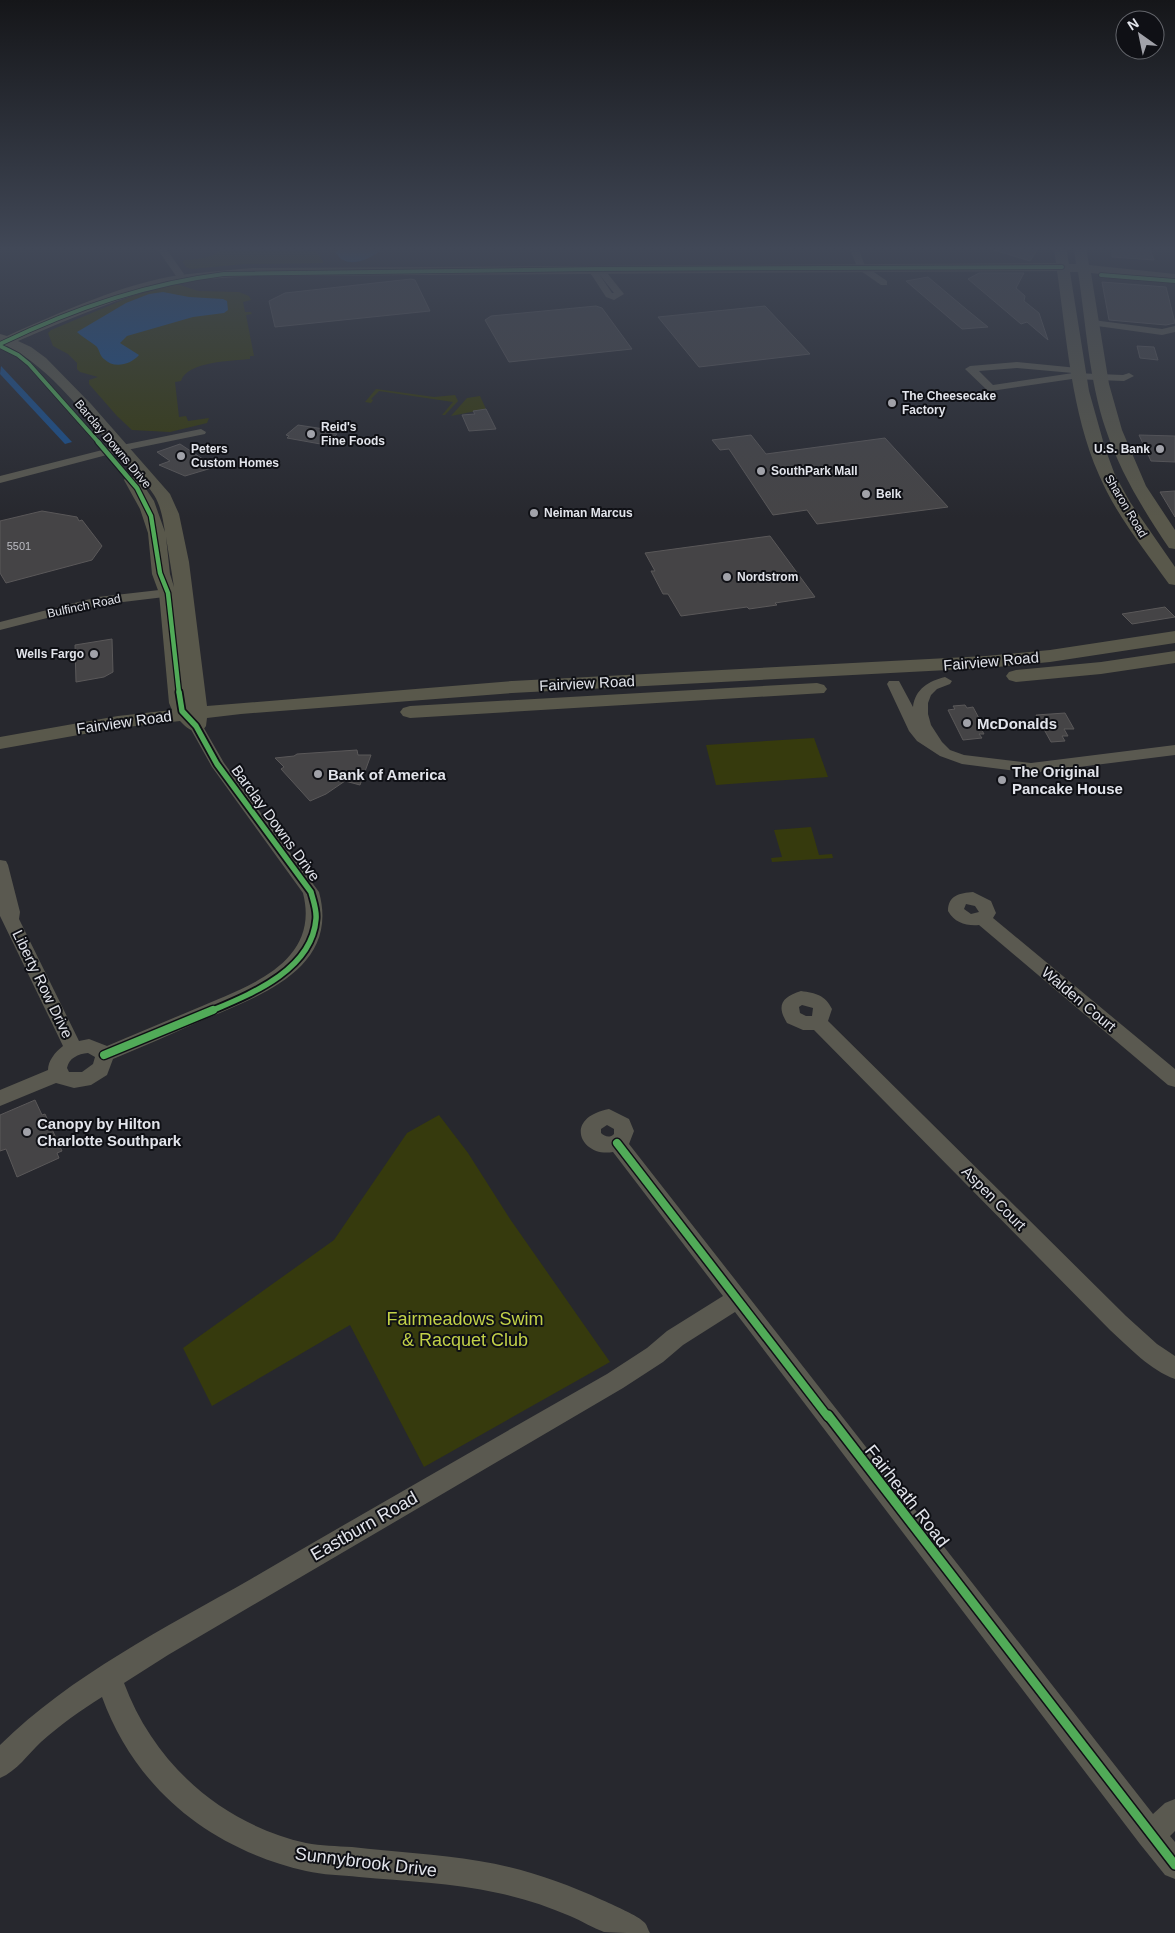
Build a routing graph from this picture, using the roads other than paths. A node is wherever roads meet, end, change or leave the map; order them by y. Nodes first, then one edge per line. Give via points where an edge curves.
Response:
1 (1073, 337) edge
2 (1095, 337) edge
3 (1, 341) edge
4 (1078, 373) junction
5 (1101, 375) junction
6 (201, 432) dead end
7 (118, 453) junction
8 (0, 480) edge
9 (0, 488) edge
10 (1173, 537) edge
11 (1175, 580) edge
12 (176, 592) junction
13 (0, 626) edge
14 (1175, 637) edge
15 (1175, 657) edge
16 (778, 674) junction
17 (945, 681) junction
18 (894, 684) junction
19 (631, 700) junction
20 (192, 717) junction
21 (0, 743) edge
22 (1175, 750) edge
23 (945, 753) junction
24 (0, 758) edge
25 (0, 865) edge
26 (0, 904) edge
27 (11, 919) junction
28 (984, 919) dead end
29 (818, 1022) dead end
30 (74, 1049) junction
31 (104, 1055) junction
32 (59, 1074) junction
33 (1175, 1080) edge
34 (0, 1098) edge
35 (616, 1144) dead end
36 (737, 1299) junction
37 (1175, 1369) edge
38 (108, 1677) junction
39 (0, 1764) edge
40 (1175, 1813) edge
41 (1150, 1834) junction
42 (1175, 1866) edge
43 (634, 1933) edge

1 - 4 main road, Sharon Road
2 - 5 main road, Sharon Road
3 - 7 main road, Barclay Downs Drive via 26,350 42,361
4 - 4 street via 1023,365 970,369 991,388
4 - 5 street
4 - 11 main road, Sharon Road via 1095,443 1110,482
5 - 10 main road, Sharon Road via 1122,453 1138,486
6 - 7 street
7 - 8 street
7 - 9 street
7 - 12 main road, Barclay Downs Drive via 162,494 170,514
12 - 13 street, Bulfinch Road via 98,601
12 - 20 main road, Barclay Downs Drive via 179,703
14 - 16 main road, Fairview Road via 1010,660
15 - 17 main road, Fairview Road via 1070,672
16 - 19 main road via 729,684 646,690
16 - 20 main road, Fairview Road via 512,687
17 - 18 main road, Fairview Road
17 - 23 street via 930,688 919,709 932,741
18 - 19 main road, Fairview Road
18 - 23 street via 904,698 918,735
19 - 20 main road, Fairview Road
20 - 21 main road, Fairview Road via 86,727
20 - 24 main road, Fairview Road
20 - 31 street, Barclay Downs Drive via 217,764 311,892 316,908 314,929 300,957 261,988
22 - 23 street via 1031,768 962,759
25 - 27 street, Liberty Row Drive
26 - 27 street, Liberty Row Drive
27 - 30 street, Liberty Row Drive
28 - 33 street, Walden Court
29 - 37 street, Aspen Court via 1118,1323
30 - 31 street via 96,1048
30 - 32 street via 58,1063
31 - 32 street via 103,1067 92,1077 76,1082
32 - 34 street
35 - 36 street, Fairheath Road
36 - 38 street, Eastburn Road via 615,1381
36 - 41 street, Fairheath Road
38 - 39 street, Eastburn Road via 32,1732
38 - 43 street, Sunnybrook Drive via 114,1698 131,1732 160,1773 178,1793 227,1828 265,1846 307,1857 480,1875 535,1888 613,1920
40 - 41 street
41 - 42 street, Fairheath Road

